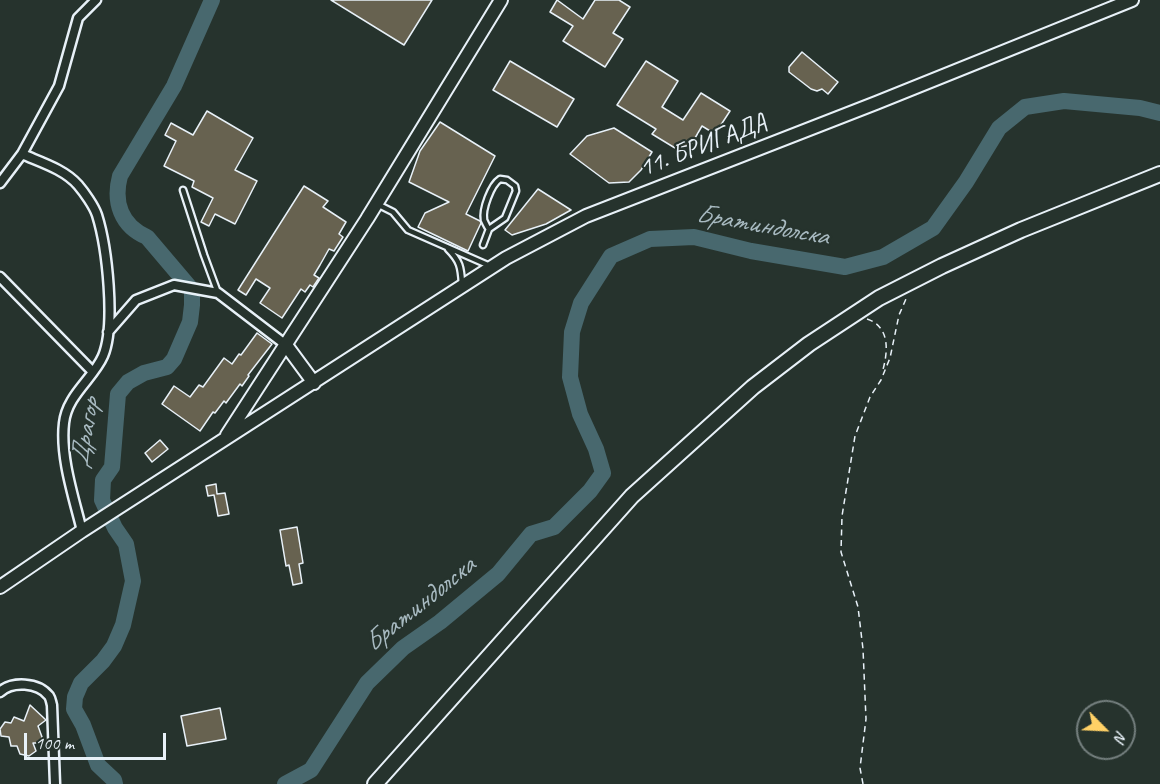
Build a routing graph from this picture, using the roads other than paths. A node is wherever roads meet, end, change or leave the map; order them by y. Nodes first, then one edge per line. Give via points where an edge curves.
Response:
1 (96, 0) edge
2 (501, 0) edge
3 (1132, 0) edge
4 (22, 154) junction
5 (1160, 174) edge
6 (0, 183) edge
7 (183, 190) dead end
8 (376, 204) junction
9 (489, 229) junction
10 (483, 245) dead end
11 (447, 247) junction
12 (492, 267) junction
13 (0, 277) edge
14 (462, 287) junction
15 (218, 293) junction
16 (108, 332) junction
17 (286, 345) junction
18 (92, 371) junction
19 (314, 383) junction
20 (222, 442) junction
21 (82, 531) junction
22 (0, 587) edge
23 (0, 692) edge
24 (55, 784) edge
25 (375, 784) edge

1 - 4 street via 78,18 60,86
2 - 8 main road, 11. БРИГАДА
3 - 12 main road, 11. БРИГАДА via 586,216
4 - 6 street
4 - 16 street via 65,174 78,185 97,213 105,249
5 - 25 main road via 1021,230 879,298 753,387 632,496
7 - 15 lane
8 - 11 lane via 393,212 408,230
8 - 17 main road, 11. БРИГАДА
9 - 9 lane via 505,218 516,191 507,180 495,182 487,203 484,221
9 - 10 lane
11 - 12 lane
11 - 14 lane via 459,259
12 - 14 main road, 11. БРИГАДА
13 - 18 street
14 - 19 main road, 11. БРИГАДА
15 - 16 street via 174,285 136,300
15 - 17 street
16 - 18 street via 103,356
17 - 19 main road
17 - 20 main road, 11. БРИГАДА
18 - 21 street via 70,404 64,424 66,465
19 - 20 main road, 11. БРИГАДА
20 - 21 main road, 11. БРИГАДА
21 - 22 main road, 11. БРИГАДА
23 - 24 street via 27,684 49,696

